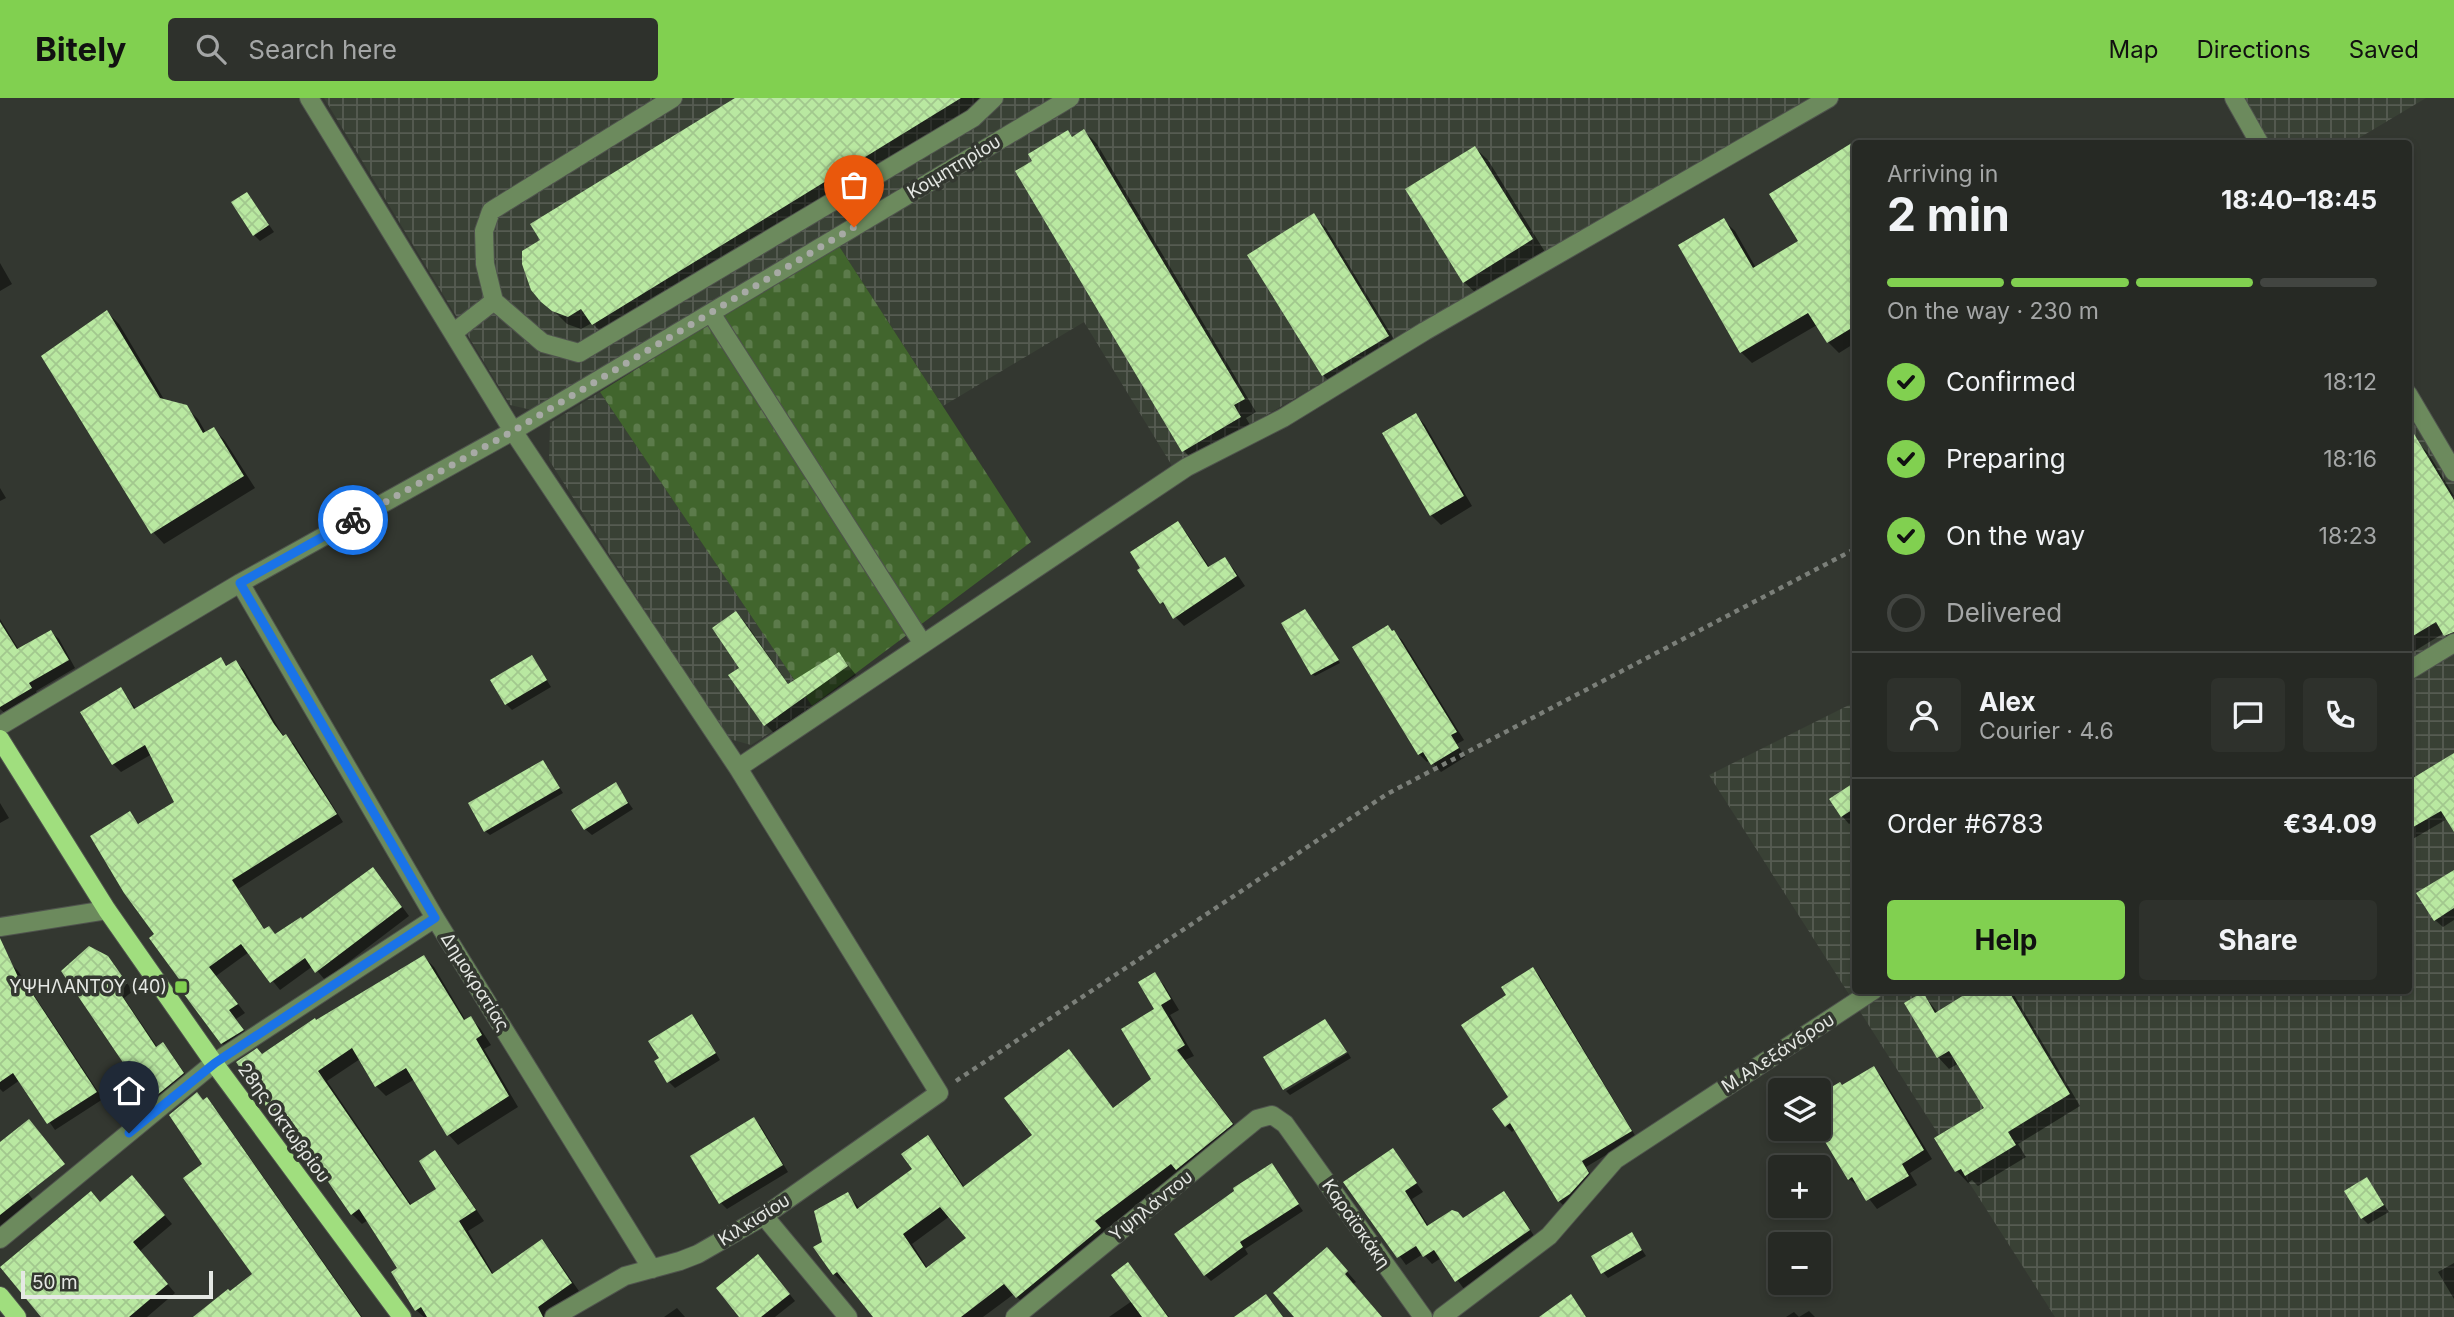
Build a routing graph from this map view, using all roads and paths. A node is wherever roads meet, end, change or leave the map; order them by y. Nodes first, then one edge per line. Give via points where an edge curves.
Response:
1 (309, 98) edge
2 (673, 98) edge
3 (994, 98) edge
4 (1070, 98) edge
5 (1829, 98) edge
6 (2234, 98) edge
7 (2258, 140) edge
8 (494, 302) junction
9 (711, 313) junction
10 (453, 333) junction
11 (2412, 401) edge
12 (513, 431) junction
13 (2454, 472) edge
14 (1852, 551) edge
15 (240, 583) junction
16 (2454, 643) edge
17 (923, 644) junction
18 (2412, 669) edge
19 (0, 726) edge
20 (0, 739) edge
21 (738, 768) junction
22 (107, 911) junction
23 (435, 918) junction
24 (0, 927) edge
25 (1868, 994) edge
26 (215, 1063) junction
27 (939, 1093) junction
28 (1290, 1131) joint
29 (764, 1216) junction
30 (0, 1239) edge
31 (652, 1269) junction
32 (402, 1317) edge
33 (554, 1317) edge
34 (848, 1317) edge
35 (1014, 1317) edge
36 (1423, 1317) edge
37 (1442, 1317) edge

1 - 10 street
2 - 8 street via 491,211 484,231 485,264
3 - 8 street via 973,118 579,353 543,343
4 - 9 street, Κοιμητηρίου
5 - 17 street via 1283,418 1187,467
6 - 7 street
8 - 10 street
9 - 12 street, Κοιμητηρίου
9 - 17 street
10 - 12 street
11 - 13 street
12 - 15 street, Κοιμητηρίου
12 - 21 street
14 - 27 path via 1387,794
15 - 19 street, Κοιμητηρίου
15 - 23 street, Δημοκρατίας
16 - 18 street
17 - 21 street
20 - 22 main road, 28ης Οκτωβρίου
21 - 27 street
22 - 24 street
22 - 26 main road, 28ης Οκτωβρίου
23 - 26 street
23 - 31 street, Δημοκρατίας
25 - 37 street, Μ.Αλεξάνδρου via 1615,1160 1549,1236
26 - 30 street
26 - 32 main road, 28ης Οκτωβρίου
27 - 29 street, Κιλκισίου
28 - 35 street, Υψηλάντου via 1272,1115 1257,1119
28 - 36 street, Καραϊσκάκη
29 - 31 street, Κιλκισίου via 698,1254
29 - 34 street
31 - 33 street, Κιλκισίου via 625,1276

